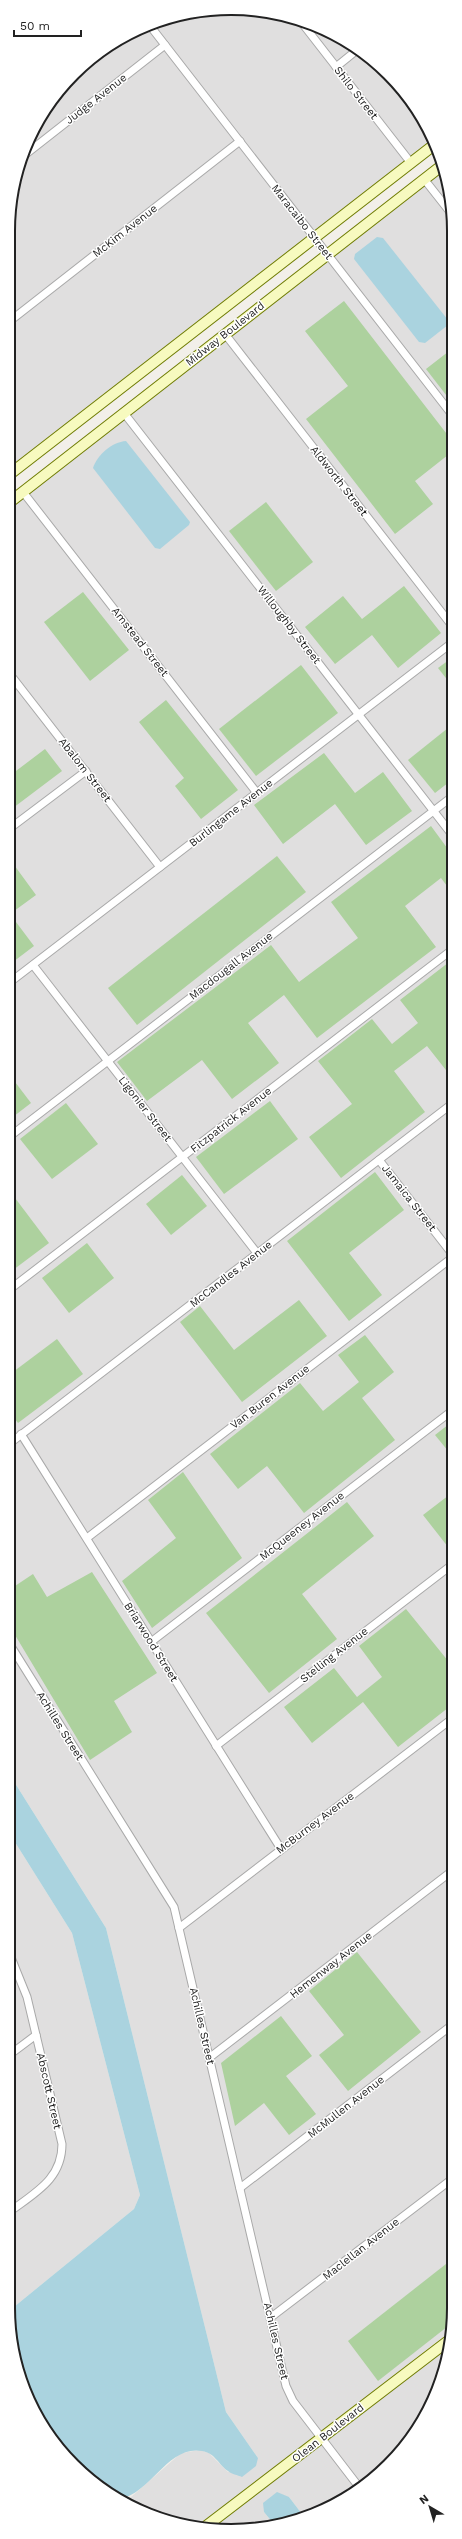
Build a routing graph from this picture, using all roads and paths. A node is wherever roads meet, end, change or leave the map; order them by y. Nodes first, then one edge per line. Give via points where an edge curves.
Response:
1 (307, 28) edge
2 (153, 29) edge
3 (165, 45) junction
4 (353, 53) edge
5 (336, 67) junction
6 (240, 141) junction
7 (431, 148) edge
8 (30, 151) edge
9 (411, 163) junction
10 (438, 168) edge
11 (424, 179) junction
12 (445, 206) edge
13 (315, 238) junction
14 (328, 254) junction
15 (15, 317) edge
16 (225, 334) junction
17 (447, 408) edge
18 (124, 413) junction
19 (15, 470) edge
20 (23, 492) junction
21 (15, 498) edge
22 (447, 619) edge
23 (447, 647) edge
24 (15, 679) edge
25 (359, 715) junction
26 (86, 771) junction
27 (257, 793) junction
28 (447, 801) edge
29 (434, 811) junction
30 (15, 824) edge
31 (447, 828) edge
32 (160, 867) junction
33 (447, 954) edge
34 (33, 964) junction
35 (15, 978) edge
36 (108, 1061) junction
37 (447, 1108) edge
38 (15, 1132) edge
39 (183, 1157) junction
40 (379, 1160) junction
41 (447, 1248) edge
42 (258, 1253) junction
43 (447, 1261) edge
44 (15, 1285) edge
45 (447, 1415) edge
46 (22, 1434) junction
47 (15, 1439) edge
48 (87, 1538) junction
49 (447, 1569) edge
50 (151, 1642) junction
51 (15, 1653) edge
52 (447, 1722) edge
53 (216, 1746) junction
54 (281, 1849) junction
55 (447, 1877) edge
56 (179, 1928) junction
57 (15, 1967) edge
58 (447, 2029) edge
59 (36, 2035) junction
60 (15, 2051) edge
61 (209, 2058) junction
62 (447, 2183) edge
63 (240, 2188) junction
64 (15, 2208) edge
65 (270, 2318) junction
66 (444, 2344) edge
67 (322, 2438) junction
68 (356, 2484) edge
69 (210, 2523) edge

1 - 5 street, Shilo Street
2 - 3 street, Maracaibo Street
3 - 6 street, Maracaibo Street
3 - 8 street, Judge Avenue
4 - 5 street
5 - 9 street, Shilo Street
6 - 13 street, Maracaibo Street
6 - 15 street, McKim Avenue
7 - 9 street, Midway Boulevard
9 - 13 street, Midway Boulevard
10 - 11 street, Midway Boulevard
11 - 12 street
11 - 14 street, Midway Boulevard
13 - 14 street, Maracaibo Street
13 - 19 street, Midway Boulevard
14 - 16 street, Midway Boulevard
14 - 17 street, Maracaibo Street
16 - 18 street, Midway Boulevard
16 - 22 street, Aldworth Street
18 - 20 street, Midway Boulevard
18 - 25 street, Willoughby Street
20 - 21 street, Midway Boulevard
20 - 27 street, Amstead Street
23 - 25 street, Burlingame Avenue
24 - 26 street, Abalom Street
25 - 27 street, Burlingame Avenue
25 - 29 street, Willoughby Street
26 - 30 street
26 - 32 street, Abalom Street
27 - 32 street, Burlingame Avenue
28 - 29 street, Macdougall Avenue
29 - 31 street, Willoughby Street
29 - 36 street, Macdougall Avenue
32 - 34 street, Burlingame Avenue
33 - 39 street, Fitzpatrick Avenue
34 - 35 street, Burlingame Avenue
34 - 36 street, Ligonier Street
36 - 38 street, Macdougall Avenue
36 - 39 street, Ligonier Street
37 - 40 street, McCandles Avenue
39 - 42 street, Ligonier Street
39 - 44 street, Fitzpatrick Avenue
40 - 41 street, Jamaica Street
40 - 42 street, McCandles Avenue
42 - 46 street, McCandles Avenue
43 - 48 street, Van Buren Avenue
45 - 50 street, McQueeney Avenue
46 - 47 street, McCandles Avenue
46 - 48 street, Briarwood Street
48 - 50 street, Briarwood Street
49 - 53 street, Stelling Avenue
50 - 53 street, Briarwood Street
51 - 56 street, Achilles Street via 174,1907
52 - 54 street, McBurney Avenue
53 - 54 street, Briarwood Street
54 - 56 street, McBurney Avenue
55 - 61 street, Hemenway Avenue
56 - 61 street, Achilles Street
57 - 59 street, Abscott Street via 27,1997
58 - 63 street, McMullen Avenue
59 - 60 street
59 - 64 street, Abscott Street via 62,2144 62,2158 57,2171 47,2183
61 - 63 street, Achilles Street
62 - 65 street, Maclellan Avenue
63 - 65 street, Achilles Street
65 - 67 street, Achilles Street via 286,2386 293,2400
66 - 67 street, Olean Boulevard
67 - 68 street, Achilles Street
67 - 69 street, Olean Boulevard

